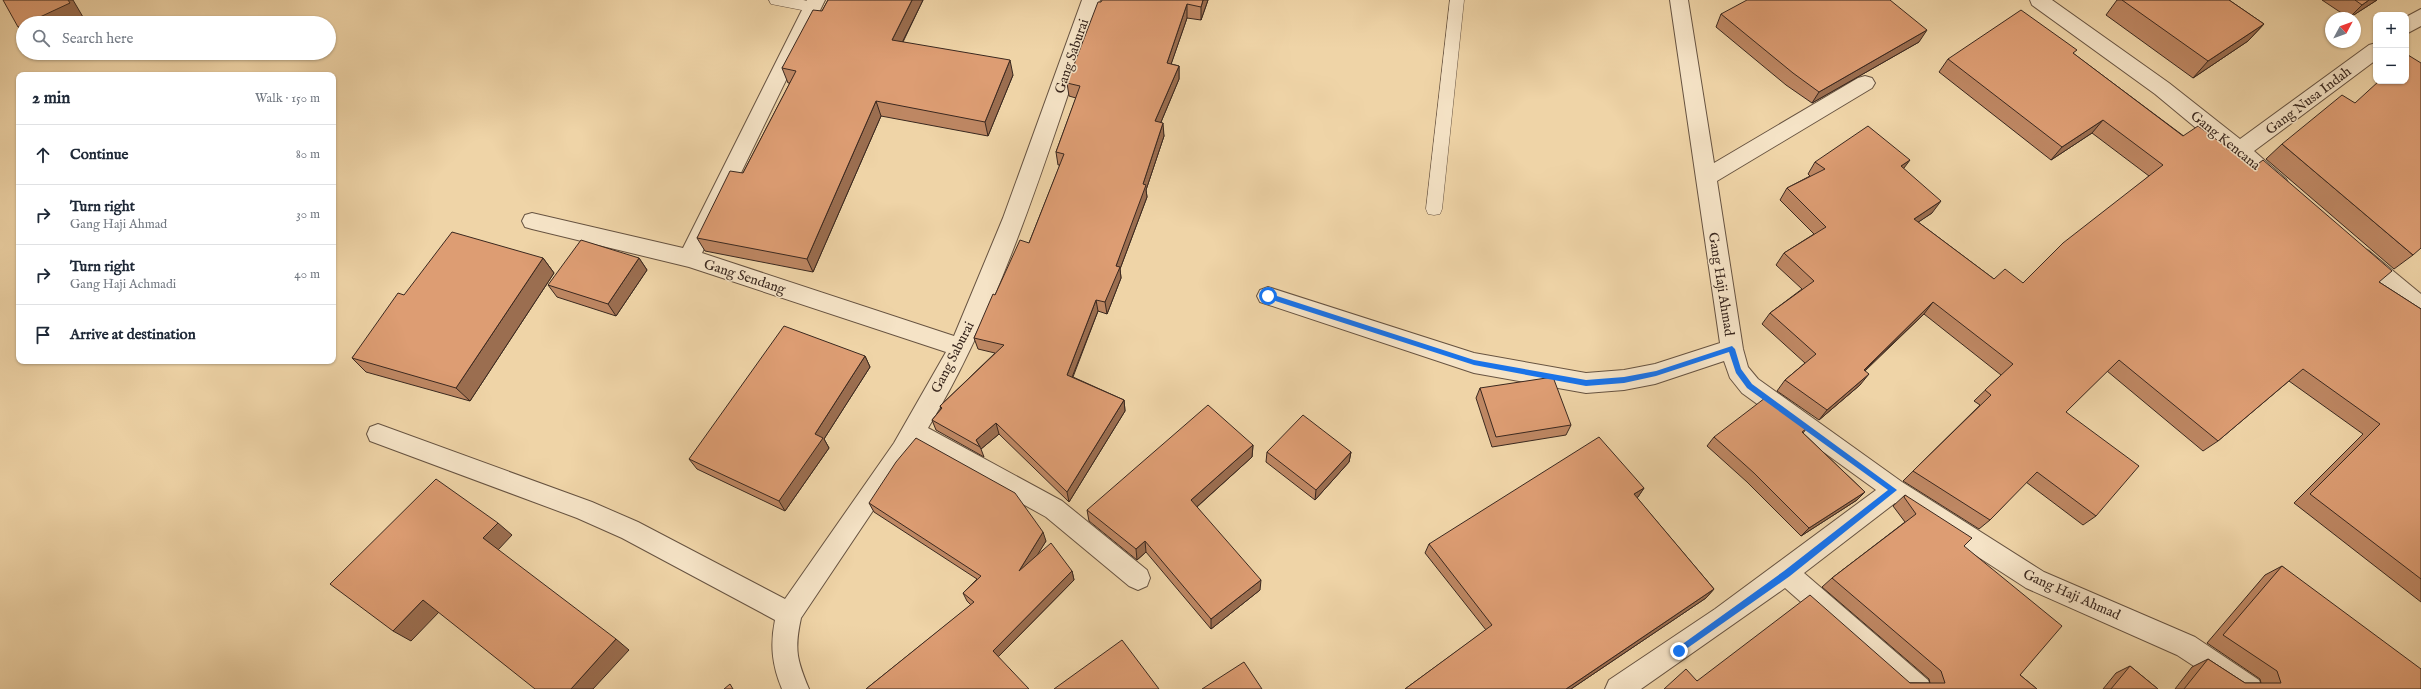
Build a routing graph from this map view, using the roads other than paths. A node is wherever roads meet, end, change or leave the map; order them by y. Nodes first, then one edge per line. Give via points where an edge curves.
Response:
1 (776, 0) edge
2 (1091, 0) edge
3 (1457, 0) edge
4 (1679, 0) edge
5 (2039, 0) edge
6 (814, 4) edge
7 (2421, 16) edge
8 (2409, 25) edge
9 (2373, 52) edge
10 (1865, 83) edge
11 (2240, 150) junction
12 (1706, 177) junction
13 (2293, 197) edge
14 (1434, 209) dead end
15 (532, 221) dead end
16 (2346, 243) edge
17 (690, 258) junction
18 (1268, 296) dead end
19 (2421, 307) edge
20 (959, 347) junction
21 (1732, 349) junction
22 (913, 431) junction
23 (378, 434) dead end
24 (1894, 490) junction
25 (1787, 574) junction
26 (1138, 578) dead end
27 (789, 614) junction
28 (796, 689) edge
29 (1618, 689) edge
30 (1919, 689) edge
31 (2250, 689) edge

1 - 6 lane
2 - 20 street, Gang Saburai via 1007,235
3 - 14 lane
4 - 12 street, Gang Haji Ahmad
5 - 11 street, Gang Kencana via 2147,77
6 - 17 street, Gang Sendang
7 - 8 street
9 - 11 street, Gang Nusa Indah
10 - 12 street
11 - 13 street, Gang Kencana
12 - 21 street, Gang Haji Ahmad
15 - 17 street
16 - 19 street
17 - 20 street, Gang Sendang
18 - 21 street via 1474,363 1586,383 1656,374
20 - 22 street, Gang Saburai
21 - 24 street, Gang Haji Ahmad via 1738,371 1750,386
22 - 26 street via 1054,509
22 - 27 street, Gang Saburai
23 - 27 street via 584,510
24 - 25 street
24 - 31 street, Gang Haji Ahmad via 2035,580 2186,646
25 - 29 street via 1679,651
25 - 30 street
27 - 28 street, Gang Saburai via 783,644 784,661 788,677

